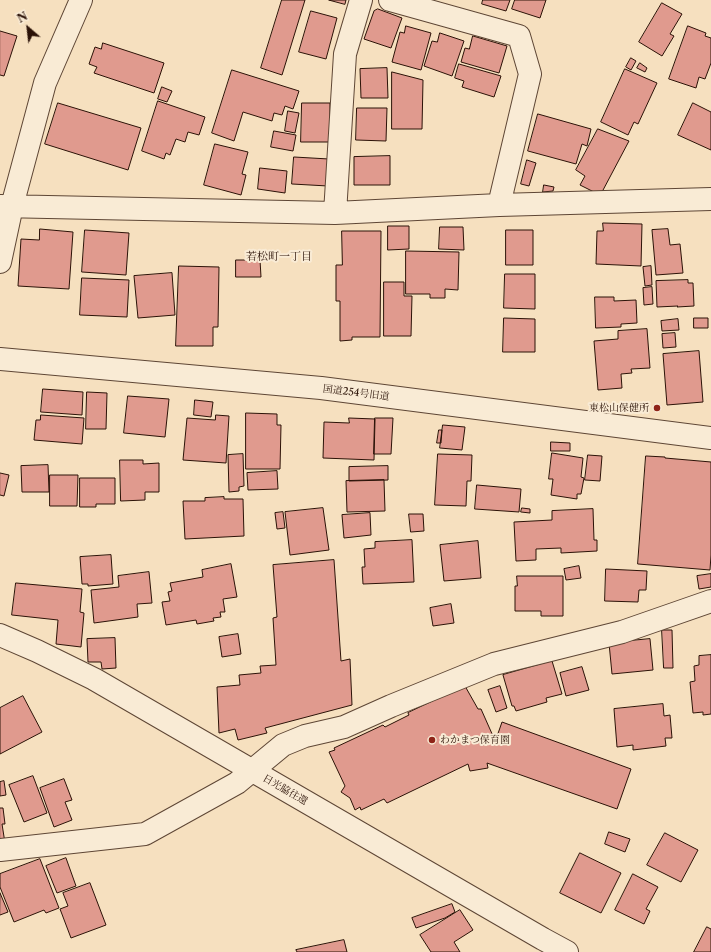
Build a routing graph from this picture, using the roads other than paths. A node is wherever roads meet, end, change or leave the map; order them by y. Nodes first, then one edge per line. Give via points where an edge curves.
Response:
1 (81, 0) edge
2 (361, 0) edge
3 (390, 0) edge
4 (711, 199) edge
5 (499, 205) junction
6 (6, 206) edge
7 (335, 213) junction
8 (0, 262) edge
9 (0, 359) edge
10 (711, 438) edge
11 (711, 601) edge
12 (0, 635) edge
13 (253, 771) junction
14 (0, 850) edge
15 (536, 946) edge
16 (567, 952) edge

1 - 6 street via 45,83
2 - 7 street via 346,54
3 - 5 street via 519,36 530,74
4 - 5 street
5 - 7 street
6 - 7 street
6 - 8 street
9 - 10 street, 国道254号旧道 via 321,388
11 - 13 street via 622,632 494,664 344,727 305,736 283,745
12 - 13 street, 日光脇往還 via 94,679
13 - 14 street via 237,783 145,834
13 - 15 street, 日光脇往還
15 - 16 street, 日光脇往還

